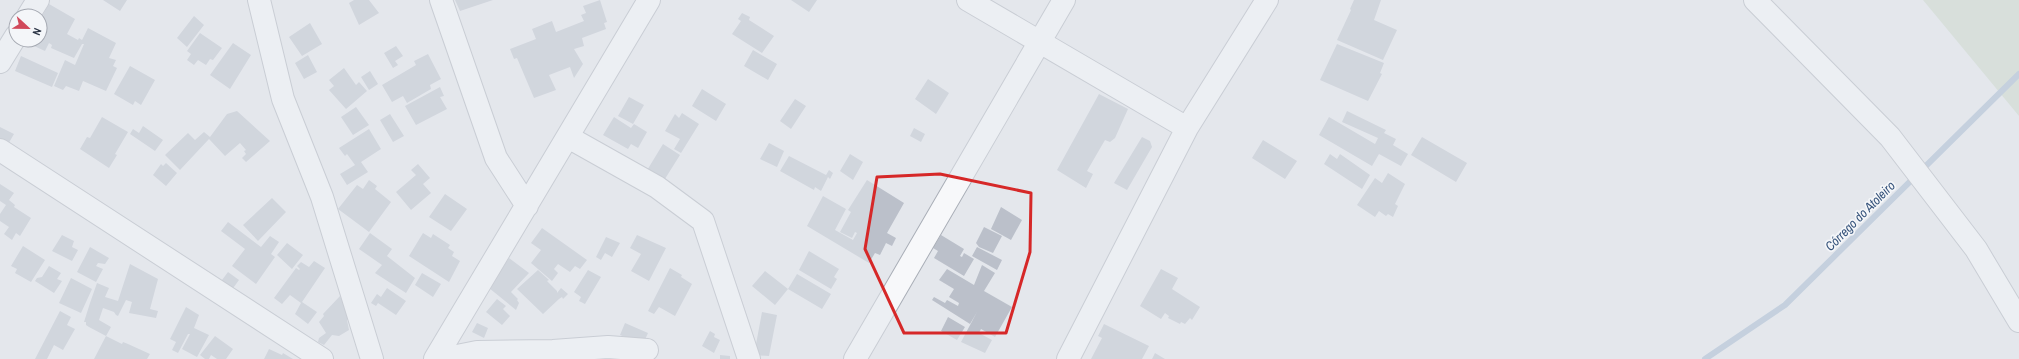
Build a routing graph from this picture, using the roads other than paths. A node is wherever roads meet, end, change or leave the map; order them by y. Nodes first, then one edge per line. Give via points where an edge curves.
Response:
1 (259, 0) edge
2 (441, 0) edge
3 (649, 0) edge
4 (968, 0) edge
5 (1064, 0) edge
6 (1267, 0) edge
7 (1755, 0) edge
8 (1039, 42) junction
9 (9, 48) edge
10 (0, 62) edge
11 (1187, 128) junction
12 (568, 137) junction
13 (0, 150) edge
14 (527, 206) junction
15 (2019, 321) edge
16 (647, 350) dead end
17 (322, 359) edge
18 (372, 359) edge
19 (435, 359) edge
20 (442, 359) edge
21 (749, 359) edge
22 (855, 359) edge
23 (1068, 359) edge

1 - 18 street via 283,99 322,197
2 - 14 street via 496,158
3 - 12 street
4 - 8 street
5 - 8 street
6 - 11 street
7 - 15 street via 1890,137 1976,249
8 - 11 street
8 - 22 street
9 - 10 street
11 - 23 street
12 - 14 street
12 - 21 street via 658,187 703,221
13 - 17 street
14 - 19 street
16 - 20 street via 608,347 477,352

